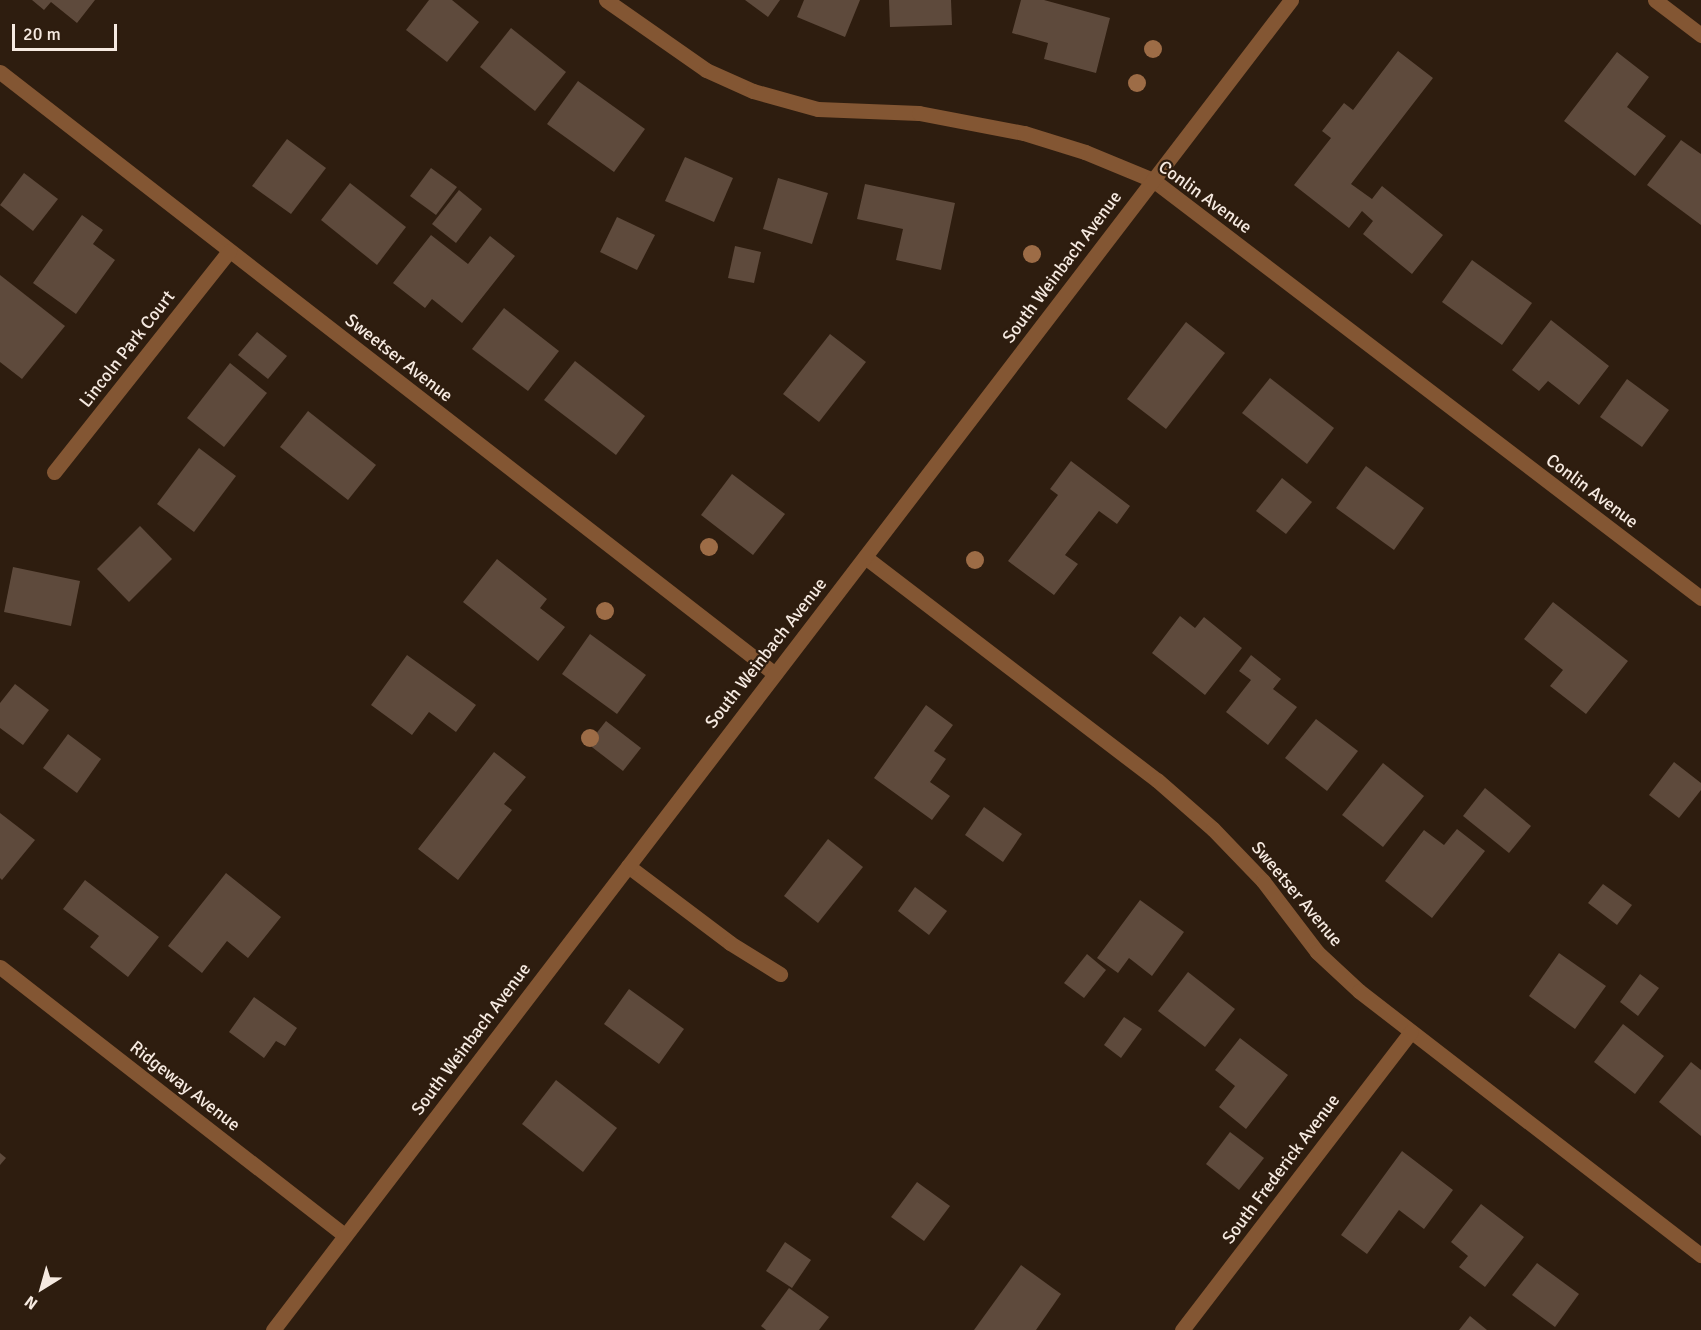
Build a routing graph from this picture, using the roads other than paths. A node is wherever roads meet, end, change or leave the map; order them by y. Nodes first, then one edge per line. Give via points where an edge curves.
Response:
1 (606, 0) edge
2 (1291, 0) edge
3 (1655, 0) edge
4 (1701, 35) edge
5 (0, 72) edge
6 (1154, 180) junction
7 (230, 251) junction
8 (54, 472) dead end
9 (865, 557) junction
10 (1701, 598) edge
11 (775, 674) junction
12 (628, 866) junction
13 (0, 967) edge
14 (780, 974) dead end
15 (1411, 1032) junction
16 (345, 1236) junction
17 (1701, 1255) edge
18 (273, 1330) edge
19 (1182, 1330) edge

1 - 6 street, Conlin Avenue via 706,69 753,91 818,109 919,113 1007,129 1085,152
2 - 6 street, South Weinbach Avenue
3 - 4 street
5 - 7 street, Sweetser Avenue
6 - 9 street, South Weinbach Avenue
6 - 10 street, Conlin Avenue
7 - 8 street, Lincoln Park Court
7 - 11 street, Sweetser Avenue
9 - 11 street, South Weinbach Avenue
9 - 15 street, Sweetser Avenue via 1157,780 1213,828 1263,881 1317,952
11 - 12 street, South Weinbach Avenue
12 - 14 street via 722,937
12 - 16 street, South Weinbach Avenue
13 - 16 street, Ridgeway Avenue
15 - 17 street, Sweetser Avenue
15 - 19 street, South Frederick Avenue
16 - 18 street, South Weinbach Avenue

